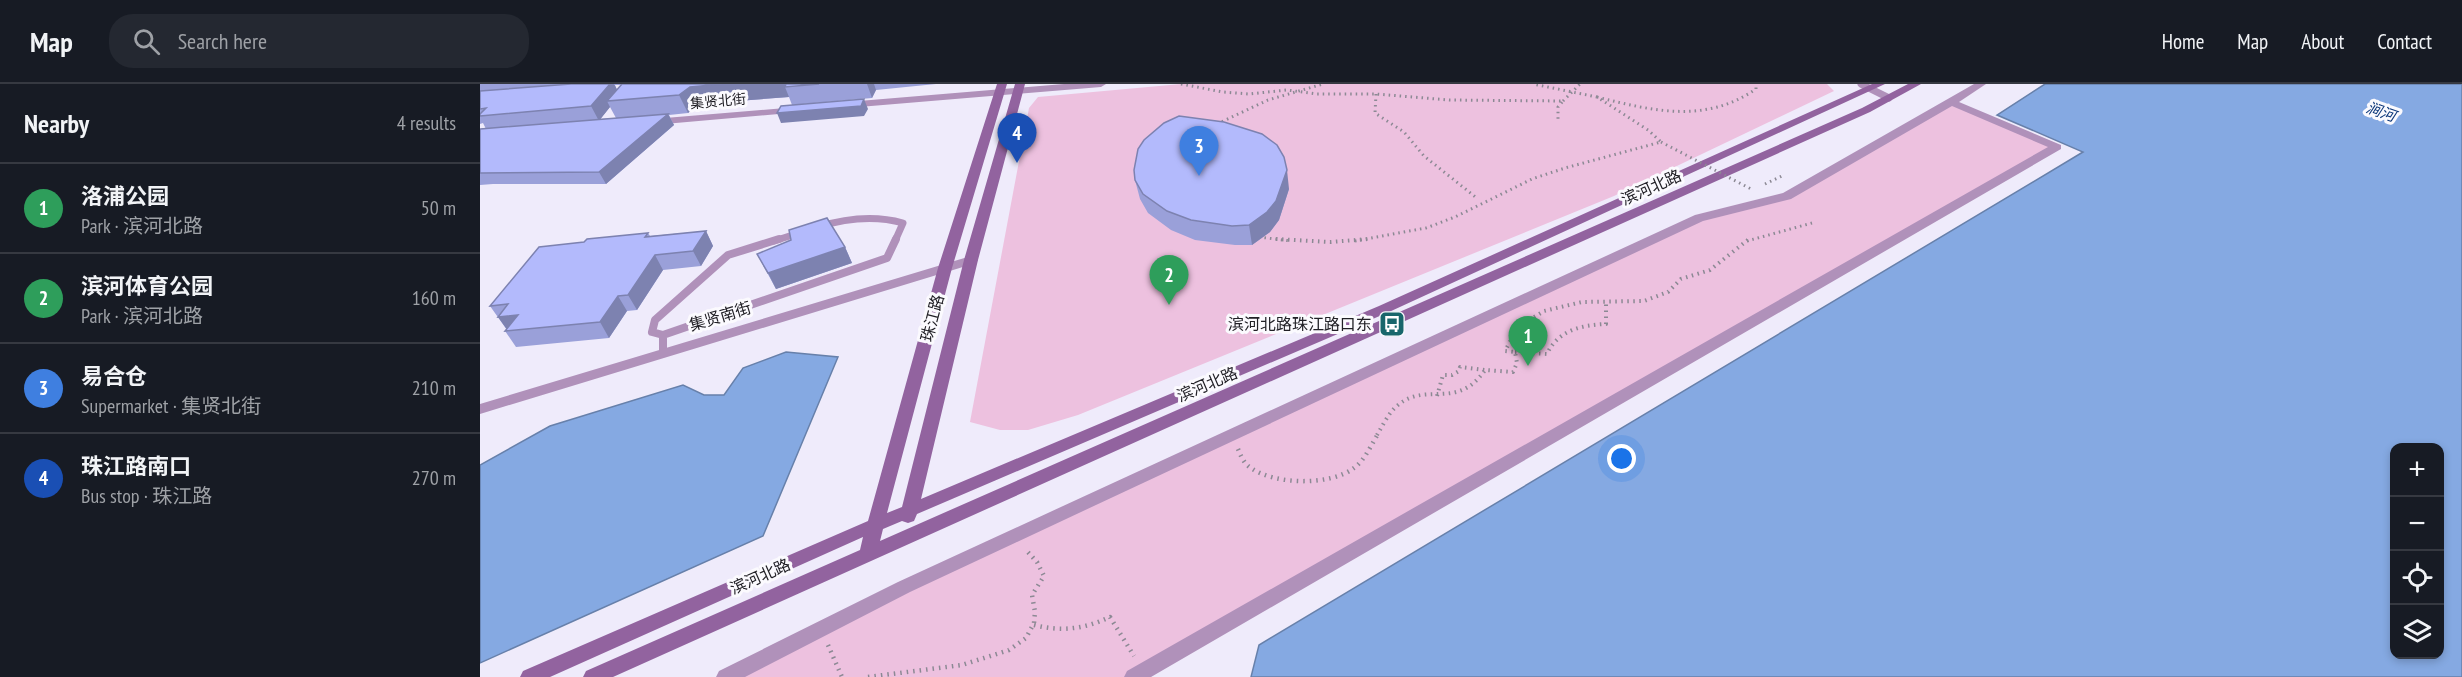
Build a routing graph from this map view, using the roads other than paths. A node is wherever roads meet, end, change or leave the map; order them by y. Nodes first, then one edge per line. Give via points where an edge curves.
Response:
1 (1101, 84) edge
2 (1916, 84) edge
3 (1981, 84) edge
4 (1870, 86) edge
5 (1000, 88) edge
6 (1019, 88) edge
7 (1889, 98) junction
8 (1951, 102) junction
9 (836, 106) edge
10 (813, 108) edge
11 (638, 123) edge
12 (971, 260) junction
13 (945, 267) junction
14 (663, 335) junction
15 (663, 352) junction
16 (480, 409) edge
17 (909, 511) junction
18 (875, 525) junction
19 (903, 537) junction
20 (868, 553) junction
21 (1139, 674) edge
22 (530, 677) edge
23 (593, 677) edge
24 (726, 677) edge

1 - 6 street
2 - 7 main road, 滨河北路
3 - 8 street
4 - 7 lane
4 - 17 main road, 滨河北路 via 1384,309
5 - 6 street
5 - 9 street
5 - 13 main road, 珠江路
6 - 12 main road, 珠江路
7 - 19 main road, 滨河北路
8 - 21 street via 2057,147
8 - 24 street via 1787,196 1699,218 1015,536
10 - 11 street, 集贤北街
12 - 13 street, 集贤南街
12 - 17 main road, 珠江路
13 - 15 street, 集贤南街
13 - 18 main road, 珠江路
14 - 14 lane via 887,258 903,223 887,218 846,218 728,255 655,320 652,333
14 - 15 lane
15 - 16 street, 集贤南街
17 - 18 main road, 滨河北路
17 - 19 main road, 珠江路
18 - 20 main road, 珠江路
18 - 22 main road, 滨河北路
19 - 20 main road, 滨河北路
20 - 23 main road, 滨河北路

